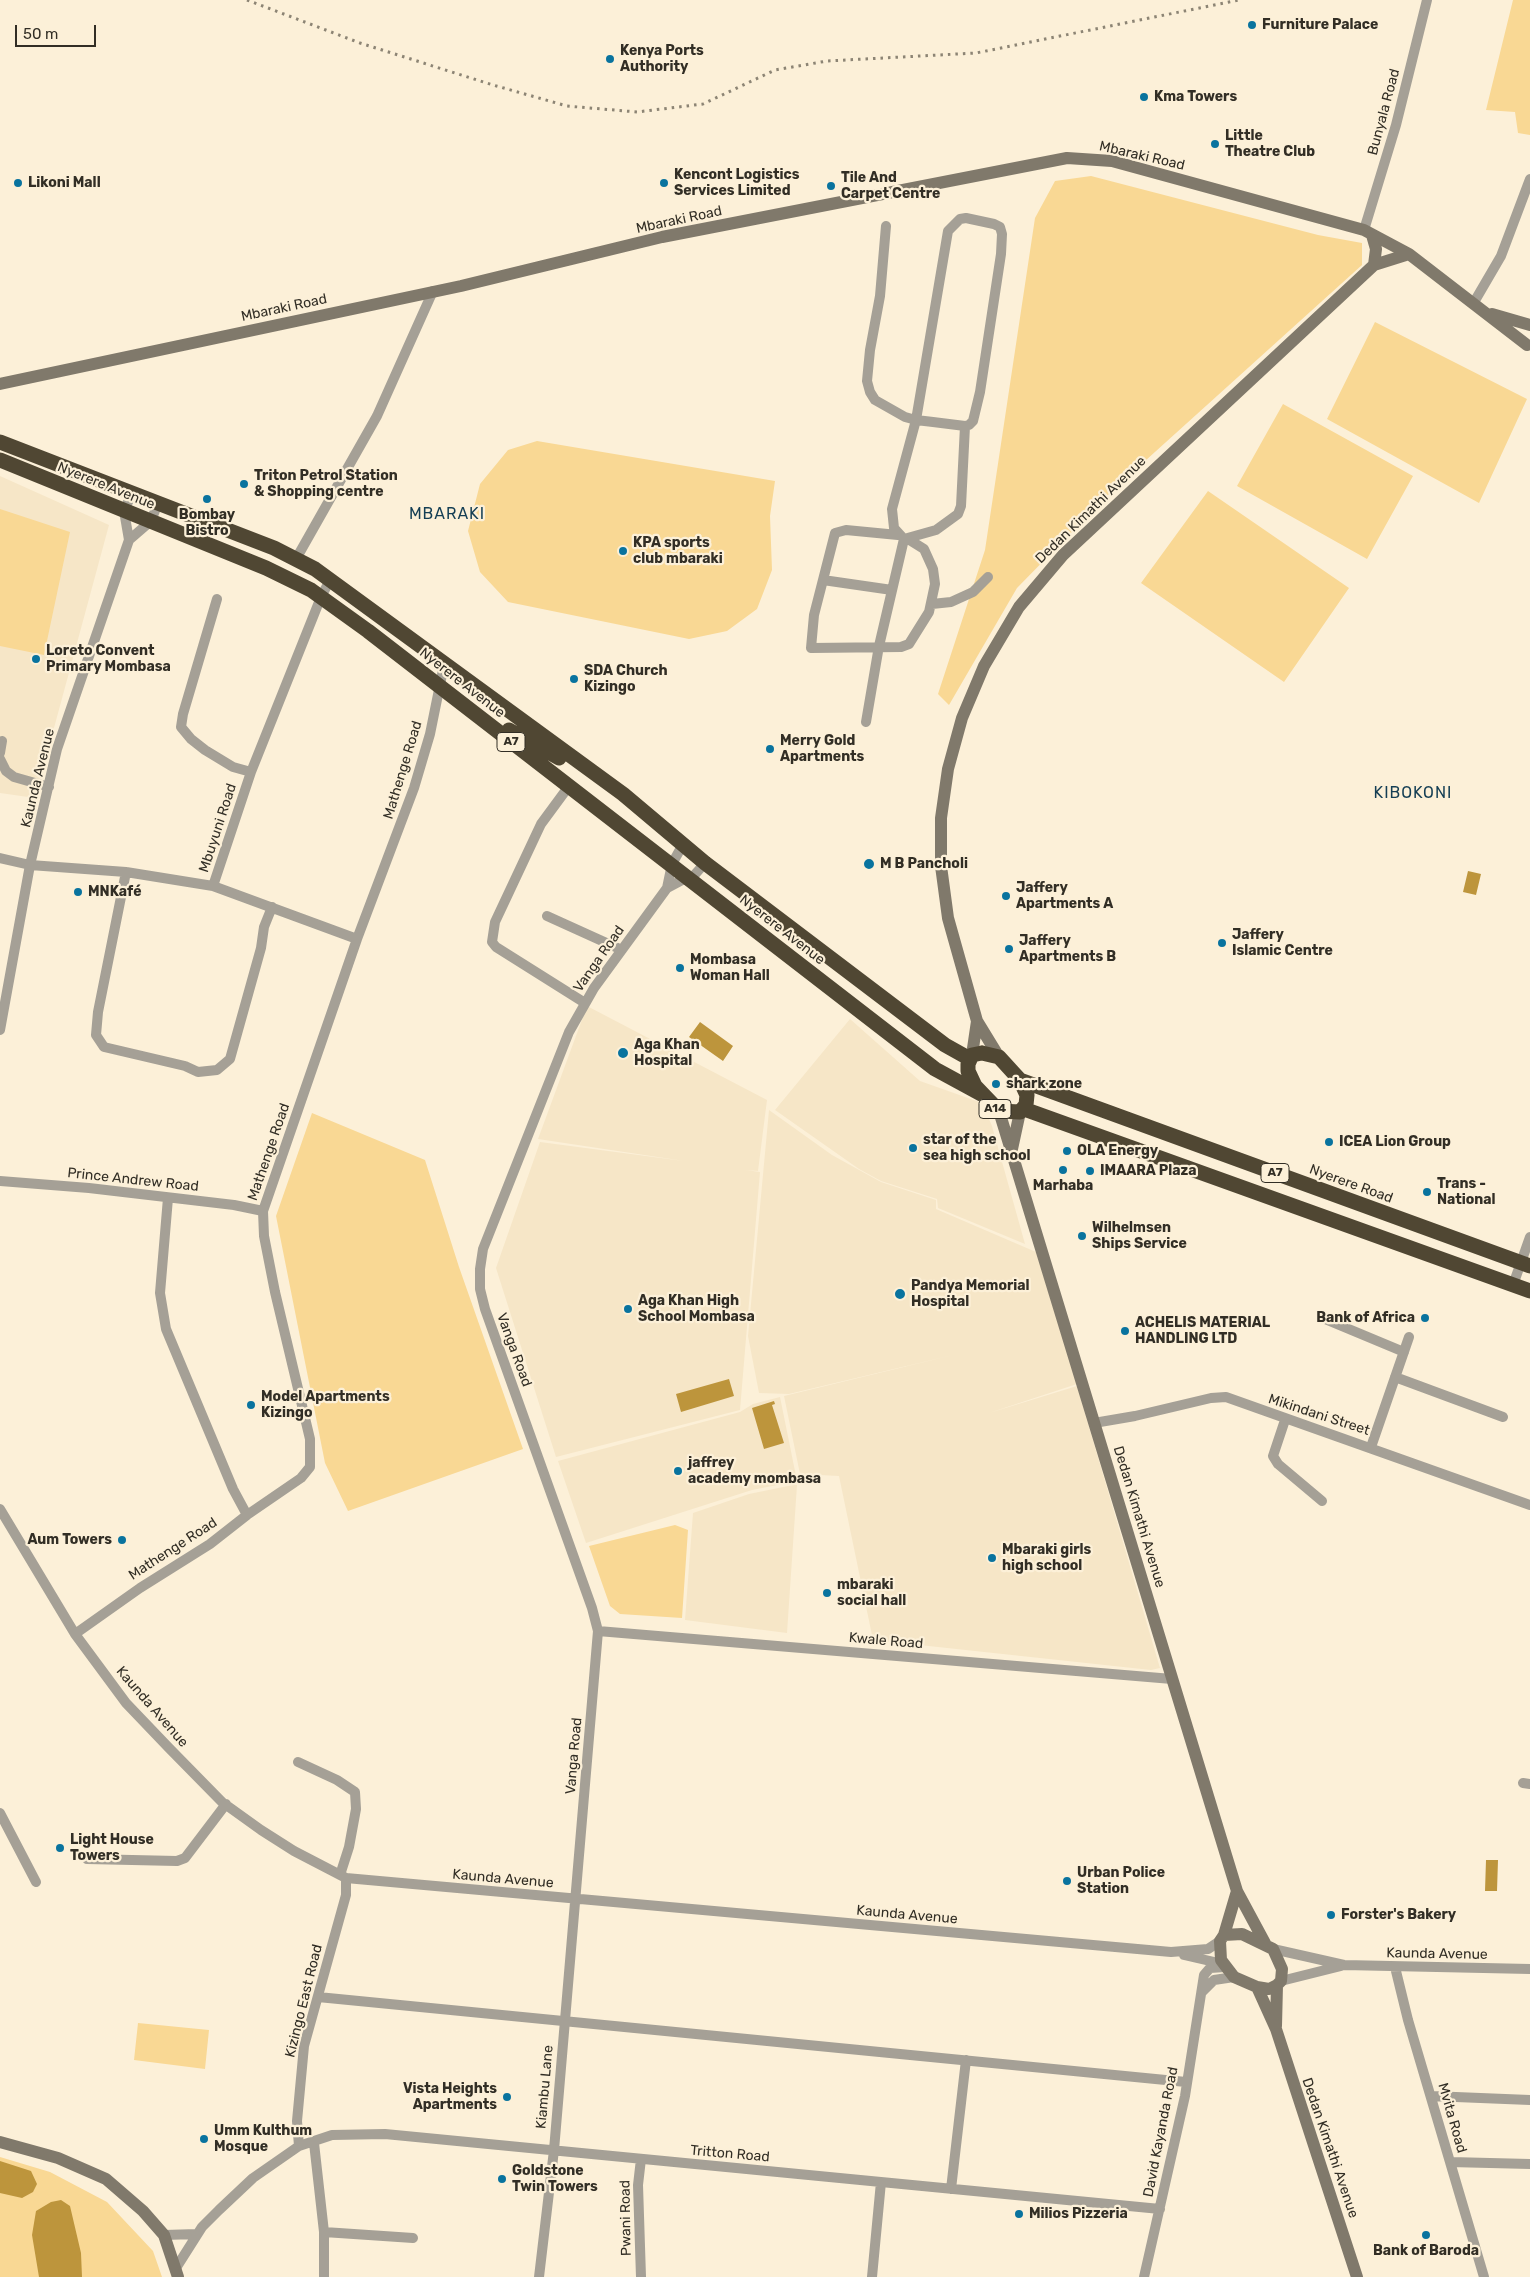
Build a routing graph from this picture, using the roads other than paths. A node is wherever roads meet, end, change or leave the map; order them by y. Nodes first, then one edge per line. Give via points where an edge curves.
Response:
1 (1427, 0) edge
2 (1530, 179) edge
3 (886, 226) dead end
4 (1368, 233) junction
5 (1409, 254) junction
6 (1374, 264) junction
7 (433, 291) junction
8 (1473, 304) junction
9 (1485, 312) junction
10 (1530, 325) edge
11 (1530, 329) edge
12 (1528, 348) edge
13 (0, 384) edge
14 (916, 420) junction
15 (965, 426) junction
16 (0, 442) edge
17 (0, 460) edge
18 (132, 494) junction
19 (158, 503) junction
20 (124, 511) junction
21 (151, 521) junction
22 (904, 537) junction
23 (129, 540) junction
24 (274, 548) junction
25 (296, 559) junction
26 (266, 568) junction
27 (988, 577) dead end
28 (330, 580) junction
29 (823, 580) junction
30 (892, 590) junction
31 (321, 597) junction
32 (217, 599) dead end
33 (932, 604) junction
34 (879, 646) junction
35 (444, 665) junction
36 (440, 686) junction
37 (462, 704) junction
38 (866, 722) dead end
39 (2, 741) dead end
40 (0, 752) edge
41 (0, 759) edge
42 (251, 772) junction
43 (569, 786) junction
44 (49, 787) junction
45 (623, 794) junction
46 (682, 846) junction
47 (0, 858) edge
48 (705, 863) junction
49 (672, 864) junction
50 (30, 865) junction
51 (126, 872) junction
52 (690, 880) junction
53 (214, 886) junction
54 (667, 888) junction
55 (743, 892) junction
56 (272, 907) junction
57 (729, 910) junction
58 (547, 916) dead end
59 (357, 939) junction
60 (622, 950) junction
61 (854, 976) junction
62 (841, 996) junction
63 (585, 1003) junction
64 (977, 1021) junction
65 (0, 1030) edge
66 (971, 1057) junction
67 (999, 1057) junction
68 (1020, 1080) junction
69 (981, 1094) junction
70 (999, 1111) junction
71 (1022, 1111) junction
72 (1011, 1151) junction
73 (1234, 1158) junction
74 (1261, 1168) junction
75 (0, 1181) edge
76 (1224, 1181) junction
77 (1252, 1191) junction
78 (168, 1198) junction
79 (263, 1211) junction
80 (1530, 1237) edge
81 (1525, 1265) edge
82 (1513, 1285) junction
83 (1530, 1291) edge
84 (1320, 1317) dead end
85 (1409, 1338) dead end
86 (1404, 1352) junction
87 (1396, 1377) junction
88 (1503, 1417) dead end
89 (1285, 1420) junction
90 (1094, 1423) junction
91 (1370, 1447) junction
92 (1322, 1501) dead end
93 (1530, 1505) edge
94 (0, 1509) edge
95 (247, 1514) junction
96 (598, 1631) junction
97 (76, 1634) junction
98 (1172, 1679) junction
99 (298, 1762) dead end
100 (226, 1804) junction
101 (0, 1813) edge
102 (87, 1859) dead end
103 (343, 1877) junction
104 (36, 1882) dead end
105 (1237, 1891) junction
106 (576, 1900) junction
107 (1222, 1938) junction
108 (1269, 1946) junction
109 (1171, 1952) junction
110 (1344, 1966) junction
111 (1394, 1967) junction
112 (1530, 1969) edge
113 (1227, 1970) junction
114 (1279, 1983) junction
115 (1257, 1987) junction
116 (318, 1997) junction
117 (565, 2022) junction
118 (1276, 2029) junction
119 (966, 2060) junction
120 (1186, 2082) junction
121 (1431, 2096) junction
122 (1530, 2100) edge
123 (0, 2142) edge
124 (314, 2142) junction
125 (299, 2146) junction
126 (554, 2150) junction
127 (641, 2159) junction
128 (1450, 2162) junction
129 (1530, 2164) edge
130 (881, 2182) junction
131 (951, 2189) junction
132 (1160, 2209) junction
133 (324, 2232) junction
134 (197, 2234) junction
135 (164, 2235) junction
136 (412, 2238) dead end
137 (177, 2273) edge
138 (324, 2277) edge
139 (539, 2277) edge
140 (641, 2277) edge
141 (872, 2277) edge
142 (1144, 2277) edge
143 (1357, 2277) edge
144 (1484, 2277) edge

1 - 4 street, Bunyala Road
2 - 8 street via 1501,256
3 - 14 street via 885,259 867,381 875,400
4 - 5 street, Mbaraki Road
4 - 6 street via 1376,248
4 - 7 street, Mbaraki Road via 1112,161 1067,158 662,238
5 - 6 street, Dedan Kimathi Avenue
5 - 8 street, Mbaraki Road
6 - 64 street, Dedan Kimathi Avenue via 1063,555 1019,607 995,645 962,718 948,769 941,818 945,901
7 - 13 street, Mbaraki Road
7 - 25 street via 377,416
8 - 9 street, Mbaraki Road
9 - 10 street
9 - 12 street
11 - 12 street via 1526,338
14 - 15 street
14 - 15 street via 948,231 960,219 966,218 994,224 1000,227 1002,234 980,392 973,421
14 - 22 street via 892,509 893,523
15 - 22 street via 962,506 958,514 936,530
16 - 18 highway, Nyerere Avenue / A7
17 - 20 highway, Nyerere Avenue / A7
18 - 19 highway, Nyerere Avenue / A7
18 - 20 street
19 - 21 street
19 - 24 highway, Nyerere Avenue / A7
20 - 21 highway, Nyerere Avenue / A7
20 - 23 street, Kaunda Avenue
21 - 23 street
21 - 26 highway, Nyerere Avenue / A7
22 - 29 street via 846,530 835,533
22 - 30 street
22 - 33 street via 924,548 933,568
23 - 44 street, Kaunda Avenue via 57,749
24 - 25 highway, Nyerere Avenue / A7
24 - 26 highway
25 - 28 highway, Nyerere Avenue / A7
26 - 31 highway, Nyerere Avenue / A7
27 - 33 street via 973,592 952,602
28 - 31 street, Mbuyuni Road
28 - 35 highway, Nyerere Avenue / A7
29 - 30 street
29 - 34 street via 814,615 811,648
30 - 34 street
31 - 36 highway, Nyerere Avenue / A7
31 - 42 street, Mbuyuni Road
32 - 42 street via 182,714 182,727 205,750 233,767
33 - 34 street via 909,644
34 - 38 street
35 - 36 street, Mathenge Road
35 - 45 highway, Nyerere Avenue / A7
36 - 37 highway, Nyerere Avenue / A7
36 - 59 street, Mathenge Road via 414,788
37 - 43 highway, Nyerere Avenue / A7
37 - 45 highway
39 - 40 street
41 - 44 street via 6,771 14,777
42 - 53 street, Mbuyuni Road
43 - 49 highway, Nyerere Avenue / A7
43 - 63 street via 541,824 495,922 492,942
44 - 50 street, Kaunda Avenue
45 - 46 highway, Nyerere Avenue / A7
46 - 48 highway, Nyerere Avenue / A7
46 - 49 street, Vanga Road
47 - 50 street, Mbuyuni Road
48 - 52 street
48 - 55 highway, Nyerere Avenue / A7
49 - 52 highway, Nyerere Avenue / A7
49 - 54 street, Vanga Road
50 - 51 street, Mbuyuni Road
50 - 65 street, Kaunda Avenue
51 - 53 street, Mbuyuni Road
51 - 56 street via 96,1035 104,1047 198,1072 217,1070 230,1059
52 - 54 street via 682,880
52 - 57 highway, Nyerere Avenue / A7
53 - 56 street
54 - 60 street, Vanga Road
55 - 57 highway
55 - 61 highway, Nyerere Avenue / A7
56 - 59 street
57 - 62 highway, Nyerere Avenue / A7
58 - 60 street
59 - 79 street, Mathenge Road
60 - 63 street, Vanga Road
61 - 62 highway
61 - 66 highway, Nyerere Avenue / A7 via 945,1045
62 - 69 highway, Nyerere Avenue / A7 via 935,1069
63 - 96 street, Vanga Road via 569,1032 483,1249 480,1279 485,1309
64 - 66 street
64 - 67 street
66 - 67 highway via 989,1054
66 - 69 highway, A14 via 968,1071
67 - 68 highway, A14
68 - 71 highway, A14 via 1027,1095
68 - 73 highway, Nyerere Road / A7
69 - 70 highway, A14
70 - 71 highway, A14
70 - 72 street, Dedan Kimathi Avenue
71 - 72 street, Dedan Kimathi Avenue
71 - 76 highway, A7
72 - 90 street, Dedan Kimathi Avenue
73 - 74 highway, Nyerere Road / A7
73 - 76 highway
74 - 77 highway
74 - 81 highway, Nyerere Road / A7
75 - 78 street, Prince Andrew Road
76 - 77 highway, A7
77 - 82 highway, A7
78 - 79 street, Prince Andrew Road
78 - 95 street via 160,1293 166,1330 233,1489
79 - 95 street, Mathenge Road via 266,1246 310,1439 311,1456 310,1467 301,1478
80 - 81 street
81 - 82 street
82 - 83 highway, A7
84 - 86 street
85 - 86 street
86 - 87 street
87 - 88 street
87 - 91 street
89 - 90 street, Mikindani Street via 1226,1398 1211,1398
89 - 91 street, Mikindani Street
89 - 92 street via 1273,1456 1278,1464
90 - 98 street, Dedan Kimathi Avenue
91 - 93 street, Mikindani Street
94 - 97 street, Kaunda Avenue
95 - 97 street, Mathenge Road via 210,1544 140,1588
96 - 98 street, Kwale Road
96 - 106 street, Vanga Road
97 - 100 street, Kaunda Avenue via 126,1703
98 - 105 street, Dedan Kimathi Avenue
99 - 103 street, Kizingo East Road via 355,1792 356,1808
100 - 102 street via 185,1858 177,1861
100 - 103 street, Kaunda Avenue via 294,1851
101 - 104 street
103 - 106 street, Kaunda Avenue
103 - 116 street, Kizingo East Road via 346,1895
105 - 107 street
105 - 108 street, Dedan Kimathi Avenue
106 - 109 street, Kaunda Avenue
106 - 117 street, Kiambu Lane
107 - 108 street via 1242,1934
107 - 109 street via 1208,1949
107 - 113 street via 1219,1952
108 - 110 street
108 - 114 street via 1282,1969
109 - 113 street
110 - 111 street, Kaunda Avenue
110 - 114 street
111 - 112 street, Kaunda Avenue
111 - 121 street, Mvita Road
113 - 115 street
113 - 120 street, David Kayanda Road via 1201,1992
114 - 115 street via 1268,1988
114 - 118 street, Dedan Kimathi Avenue
115 - 118 street, Dedan Kimathi Avenue
116 - 117 street
116 - 125 street, Kizingo East Road via 304,2046 297,2121
117 - 119 street
117 - 126 street, Kiambu Lane
118 - 143 street, Dedan Kimathi Avenue
119 - 120 street
119 - 131 street
120 - 132 street, David Kayanda Road via 1186,2096
121 - 122 street
121 - 128 street, Mvita Road
123 - 135 street via 58,2158 106,2179 143,2211
124 - 125 street, Tritton Road
124 - 126 street, Tritton Road via 332,2135 364,2133
124 - 133 street
125 - 134 street via 253,2178
126 - 127 street, Tritton Road
126 - 139 street, Kiambu Lane
127 - 130 street, Tritton Road
127 - 140 street, Pwani Road via 638,2185
128 - 129 street
128 - 144 street, Mvita Road
130 - 131 street, Tritton Road
130 - 141 street
131 - 132 street, Tritton Road
132 - 142 street, David Kayanda Road
133 - 136 street
133 - 138 street
134 - 135 street
134 - 137 street
135 - 137 street

